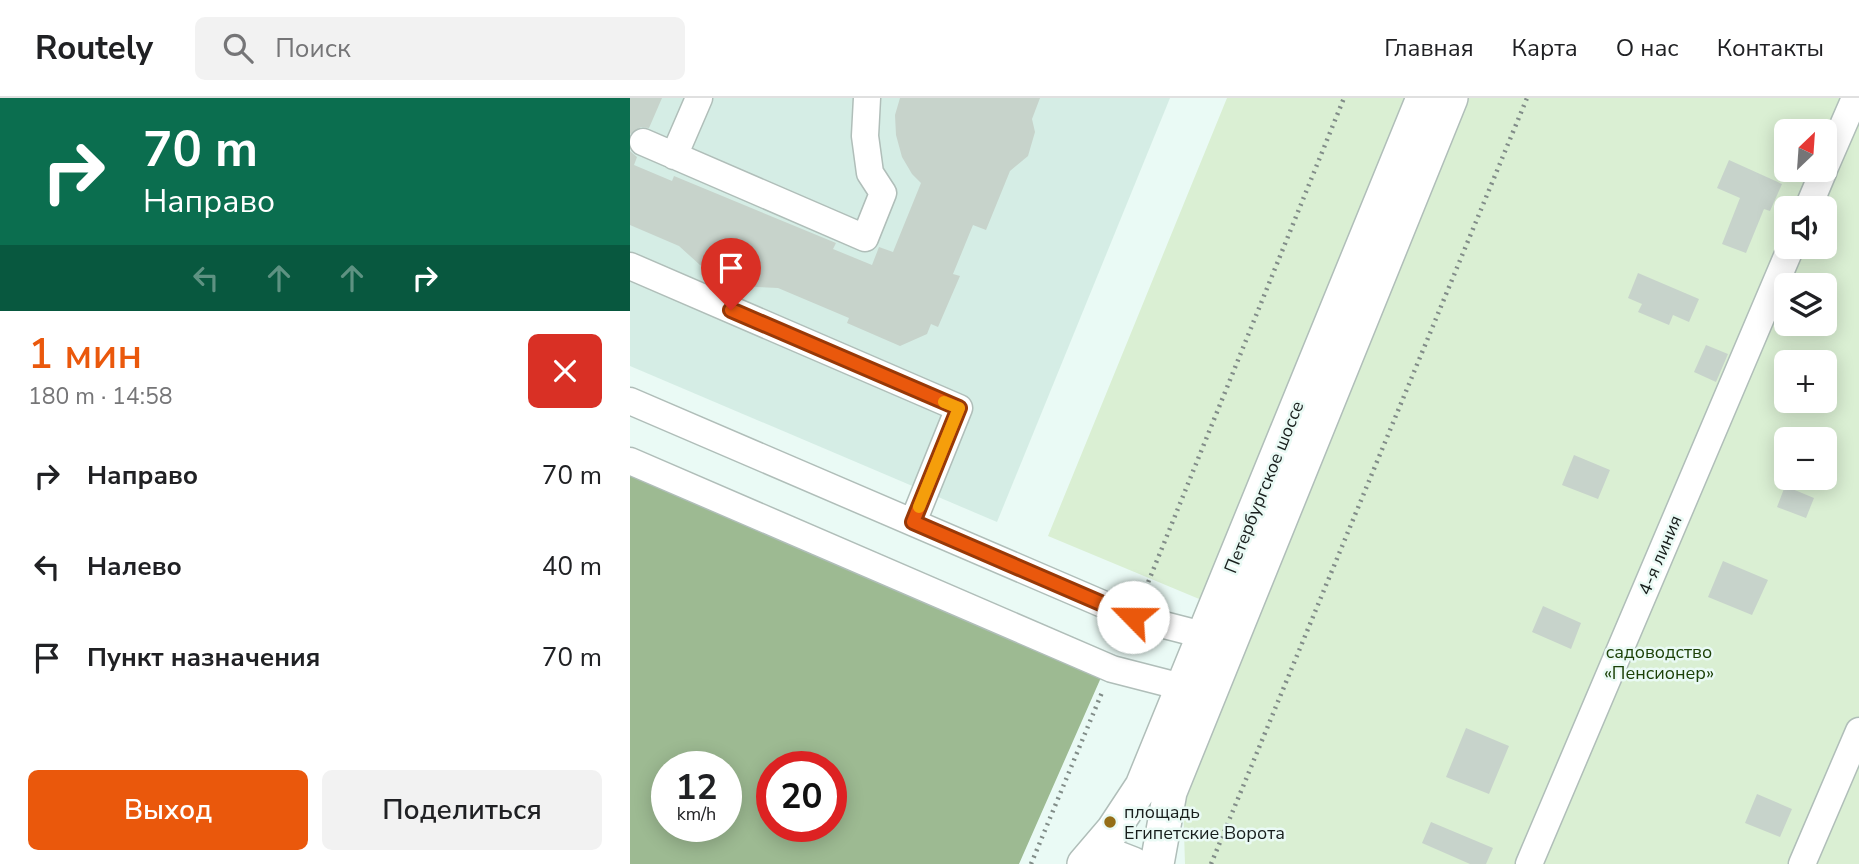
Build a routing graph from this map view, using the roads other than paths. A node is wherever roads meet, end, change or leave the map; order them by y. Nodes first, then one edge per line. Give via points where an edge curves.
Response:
1 (699, 98) edge
2 (867, 98) edge
3 (1423, 98) edge
4 (1451, 98) edge
5 (1854, 98) edge
6 (1838, 137) edge
7 (643, 142) dead end
8 (674, 156) junction
9 (1786, 259) edge
10 (630, 266) edge
11 (630, 401) edge
12 (630, 461) edge
13 (913, 522) junction
14 (1203, 635) junction
15 (1182, 687) junction
16 (1859, 731) edge
17 (1084, 864) edge
18 (1092, 864) edge
19 (1133, 864) edge
20 (1157, 864) edge
21 (1529, 864) edge
22 (1802, 864) edge

1 - 8 lane
2 - 8 lane via 865,136 870,173 883,193 865,238
3 - 14 main road, Петербургское шоссе
4 - 20 main road, Петербургское шоссе via 1170,792
5 - 6 lane
7 - 8 lane
9 - 21 lane, 4-я линия
10 - 13 lane via 959,408
11 - 13 lane
12 - 15 lane via 1112,669
13 - 14 lane via 1133,617
14 - 15 main road, Петербургское шоссе
15 - 17 main road, Петербургское шоссе via 1142,786 1114,830
16 - 22 lane
18 - 19 main road via 1115,857

